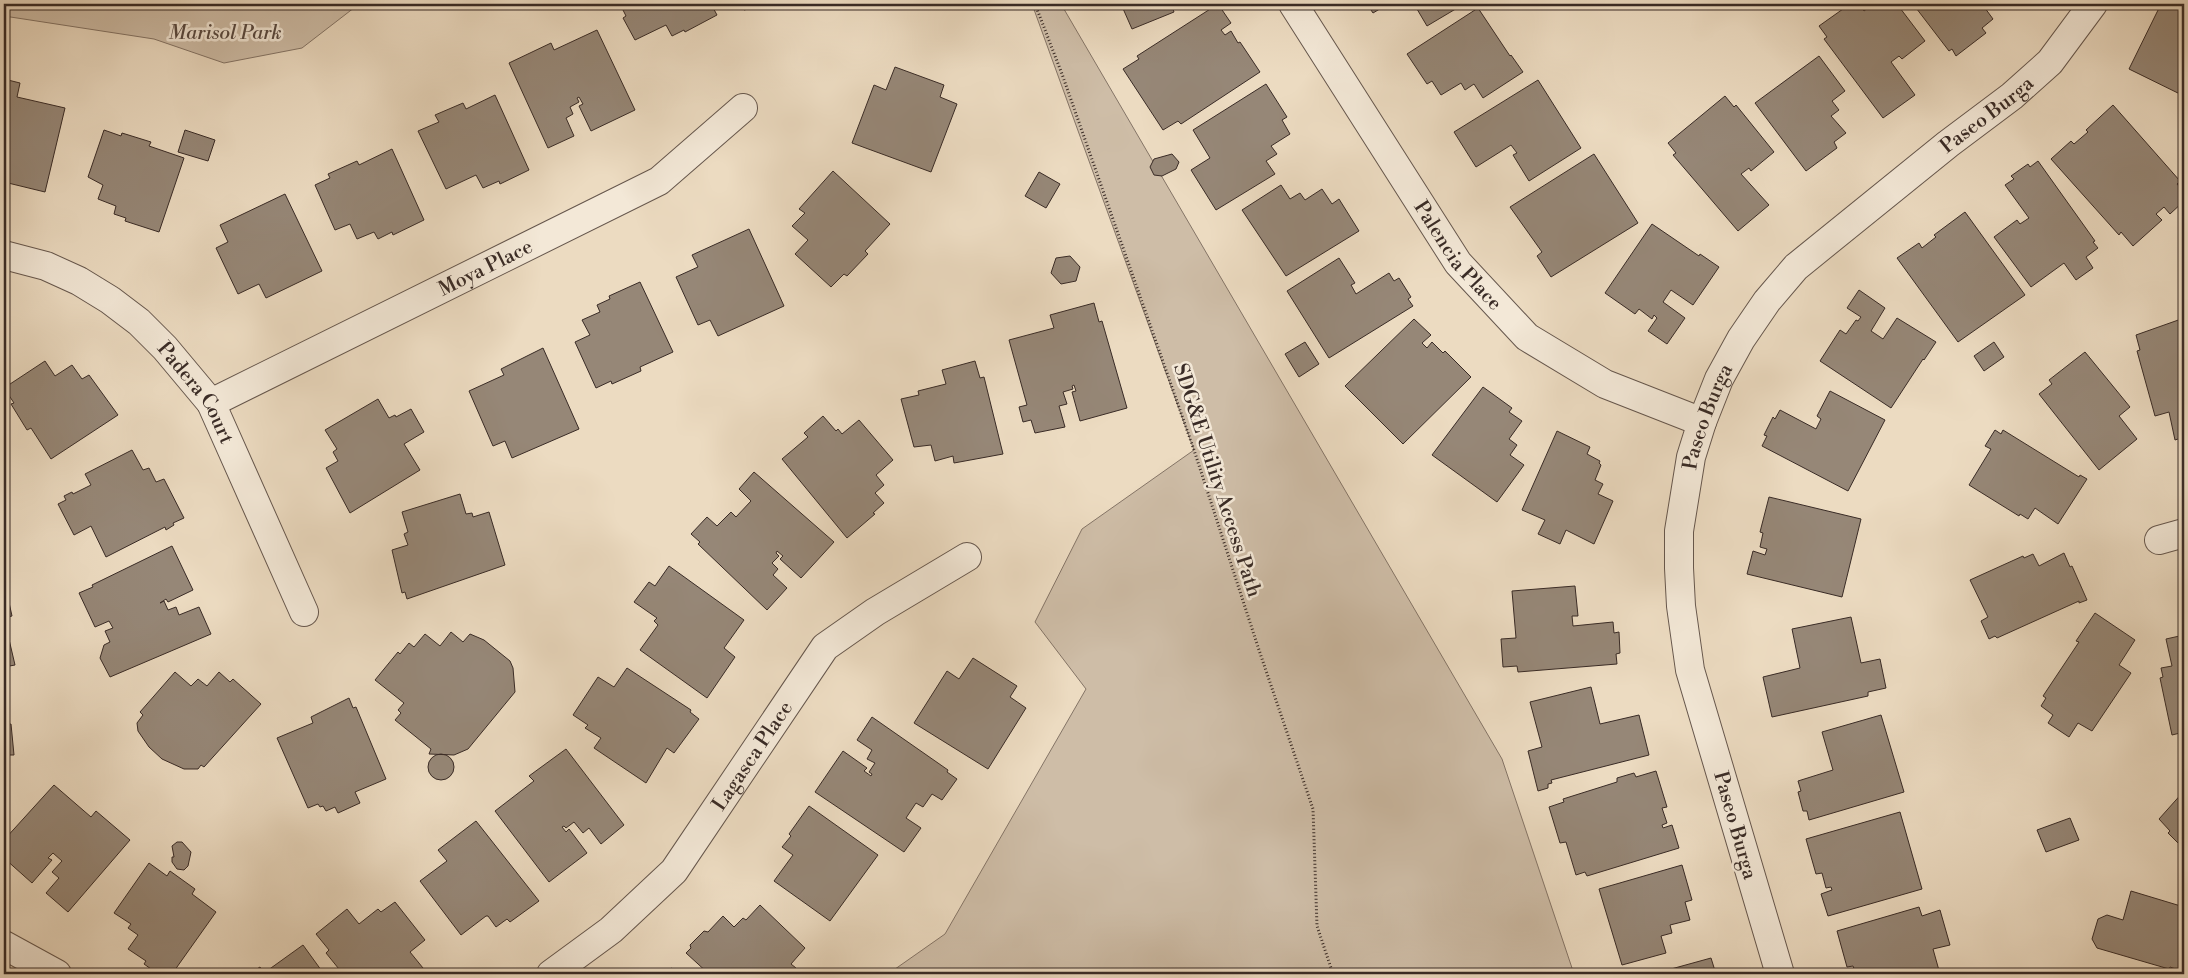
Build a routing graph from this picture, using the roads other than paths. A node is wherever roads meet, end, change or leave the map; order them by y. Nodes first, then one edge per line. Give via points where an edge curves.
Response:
1 (1294, 4) edge
2 (2093, 4) edge
3 (743, 108) dead end
4 (4, 255) edge
5 (211, 403) junction
6 (1702, 422) junction
7 (967, 557) dead end
8 (304, 612) dead end
9 (4, 945) edge
10 (57, 974) edge
11 (552, 974) edge
12 (1780, 974) edge

1 - 6 street, Palencia Place via 1458,263 1527,336 1605,384
2 - 6 street, Paseo Burga via 2050,62 2034,77 1796,266 1741,339 1719,379
3 - 5 street, Moya Place via 659,181
4 - 5 street, Padera Court via 46,266 110,300 165,348
5 - 8 street, Padera Court
6 - 12 street, Paseo Burga via 1688,476 1679,531 1681,606 1690,670
7 - 11 street, Lagasca Place via 875,612 825,647 674,871 611,930
9 - 10 street

